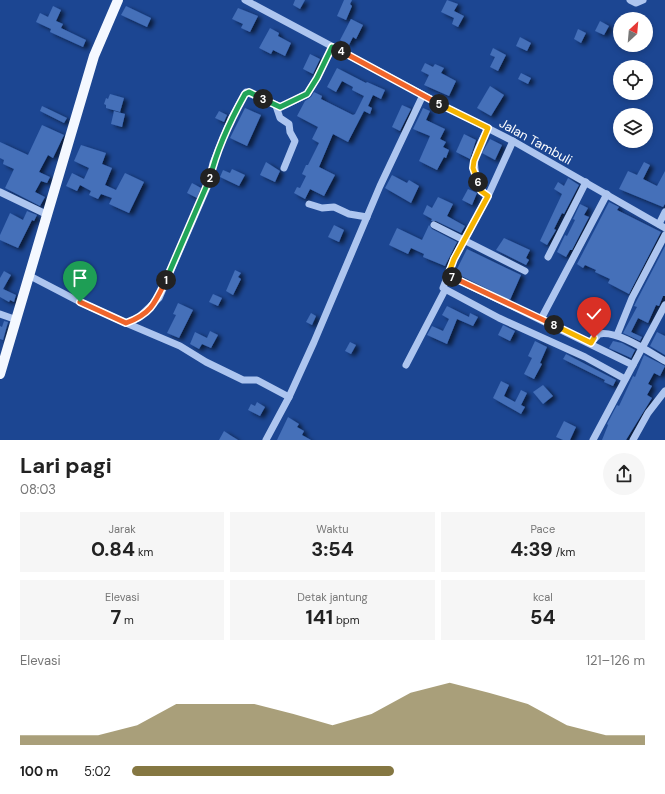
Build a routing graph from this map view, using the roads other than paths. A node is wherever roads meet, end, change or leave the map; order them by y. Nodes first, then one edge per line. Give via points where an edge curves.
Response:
1 (118, 0) edge
2 (245, 0) edge
3 (630, 0) edge
4 (643, 0) edge
5 (332, 47) junction
6 (422, 95) junction
7 (276, 106) junction
8 (488, 128) junction
9 (513, 141) junction
10 (284, 168) dead end
11 (586, 182) junction
12 (0, 192) edge
13 (607, 194) junction
14 (488, 196) junction
15 (309, 204) dead end
16 (665, 212) edge
17 (48, 215) junction
18 (367, 217) junction
19 (434, 224) dead end
20 (662, 226) edge
21 (665, 236) edge
22 (465, 239) junction
23 (548, 257) dead end
24 (525, 271) dead end
25 (448, 275) junction
26 (30, 276) junction
27 (446, 290) junction
28 (665, 305) edge
29 (0, 314) edge
30 (541, 319) junction
31 (17, 320) junction
32 (126, 323) junction
33 (616, 335) junction
34 (591, 343) junction
35 (642, 348) junction
36 (665, 361) edge
37 (406, 365) dead end
38 (633, 365) junction
39 (0, 374) edge
40 (625, 379) junction
41 (665, 391) edge
42 (289, 398) junction
43 (266, 440) edge
44 (594, 440) edge
45 (633, 440) edge

1 - 17 main road via 94,56
2 - 5 street, Jalan Tambuli
3 - 4 street via 636,3
5 - 6 street, Jalan Tambuli
5 - 7 street via 307,94
6 - 8 street, Jalan Tambuli
6 - 18 street
7 - 10 street via 278,115 289,124 295,142
7 - 32 street via 249,92 245,94 231,118 213,162 208,185 159,298 138,318
8 - 9 street, Jalan Tambuli
8 - 14 street via 473,168 481,191
9 - 11 street, Jalan Tambuli
9 - 14 street
11 - 13 street, Jalan Tambuli
11 - 23 street
12 - 17 street
13 - 20 street, Jalan Tambuli
13 - 30 street
14 - 22 street
15 - 18 street via 317,207 334,207 349,214
16 - 20 street
17 - 26 main road
18 - 42 street
19 - 22 street
21 - 33 street via 632,298
22 - 24 street
22 - 25 street
25 - 27 street via 443,286
25 - 30 street
26 - 31 main road
26 - 32 street
27 - 37 street
27 - 40 street via 499,318 560,344
28 - 35 street
29 - 31 street
30 - 34 street
31 - 39 main road
32 - 42 street via 180,346 243,380 257,380
33 - 34 street via 599,334
33 - 35 street
34 - 38 street
35 - 36 street
35 - 38 street
38 - 40 street
40 - 44 street
41 - 45 street via 648,413
42 - 43 street

